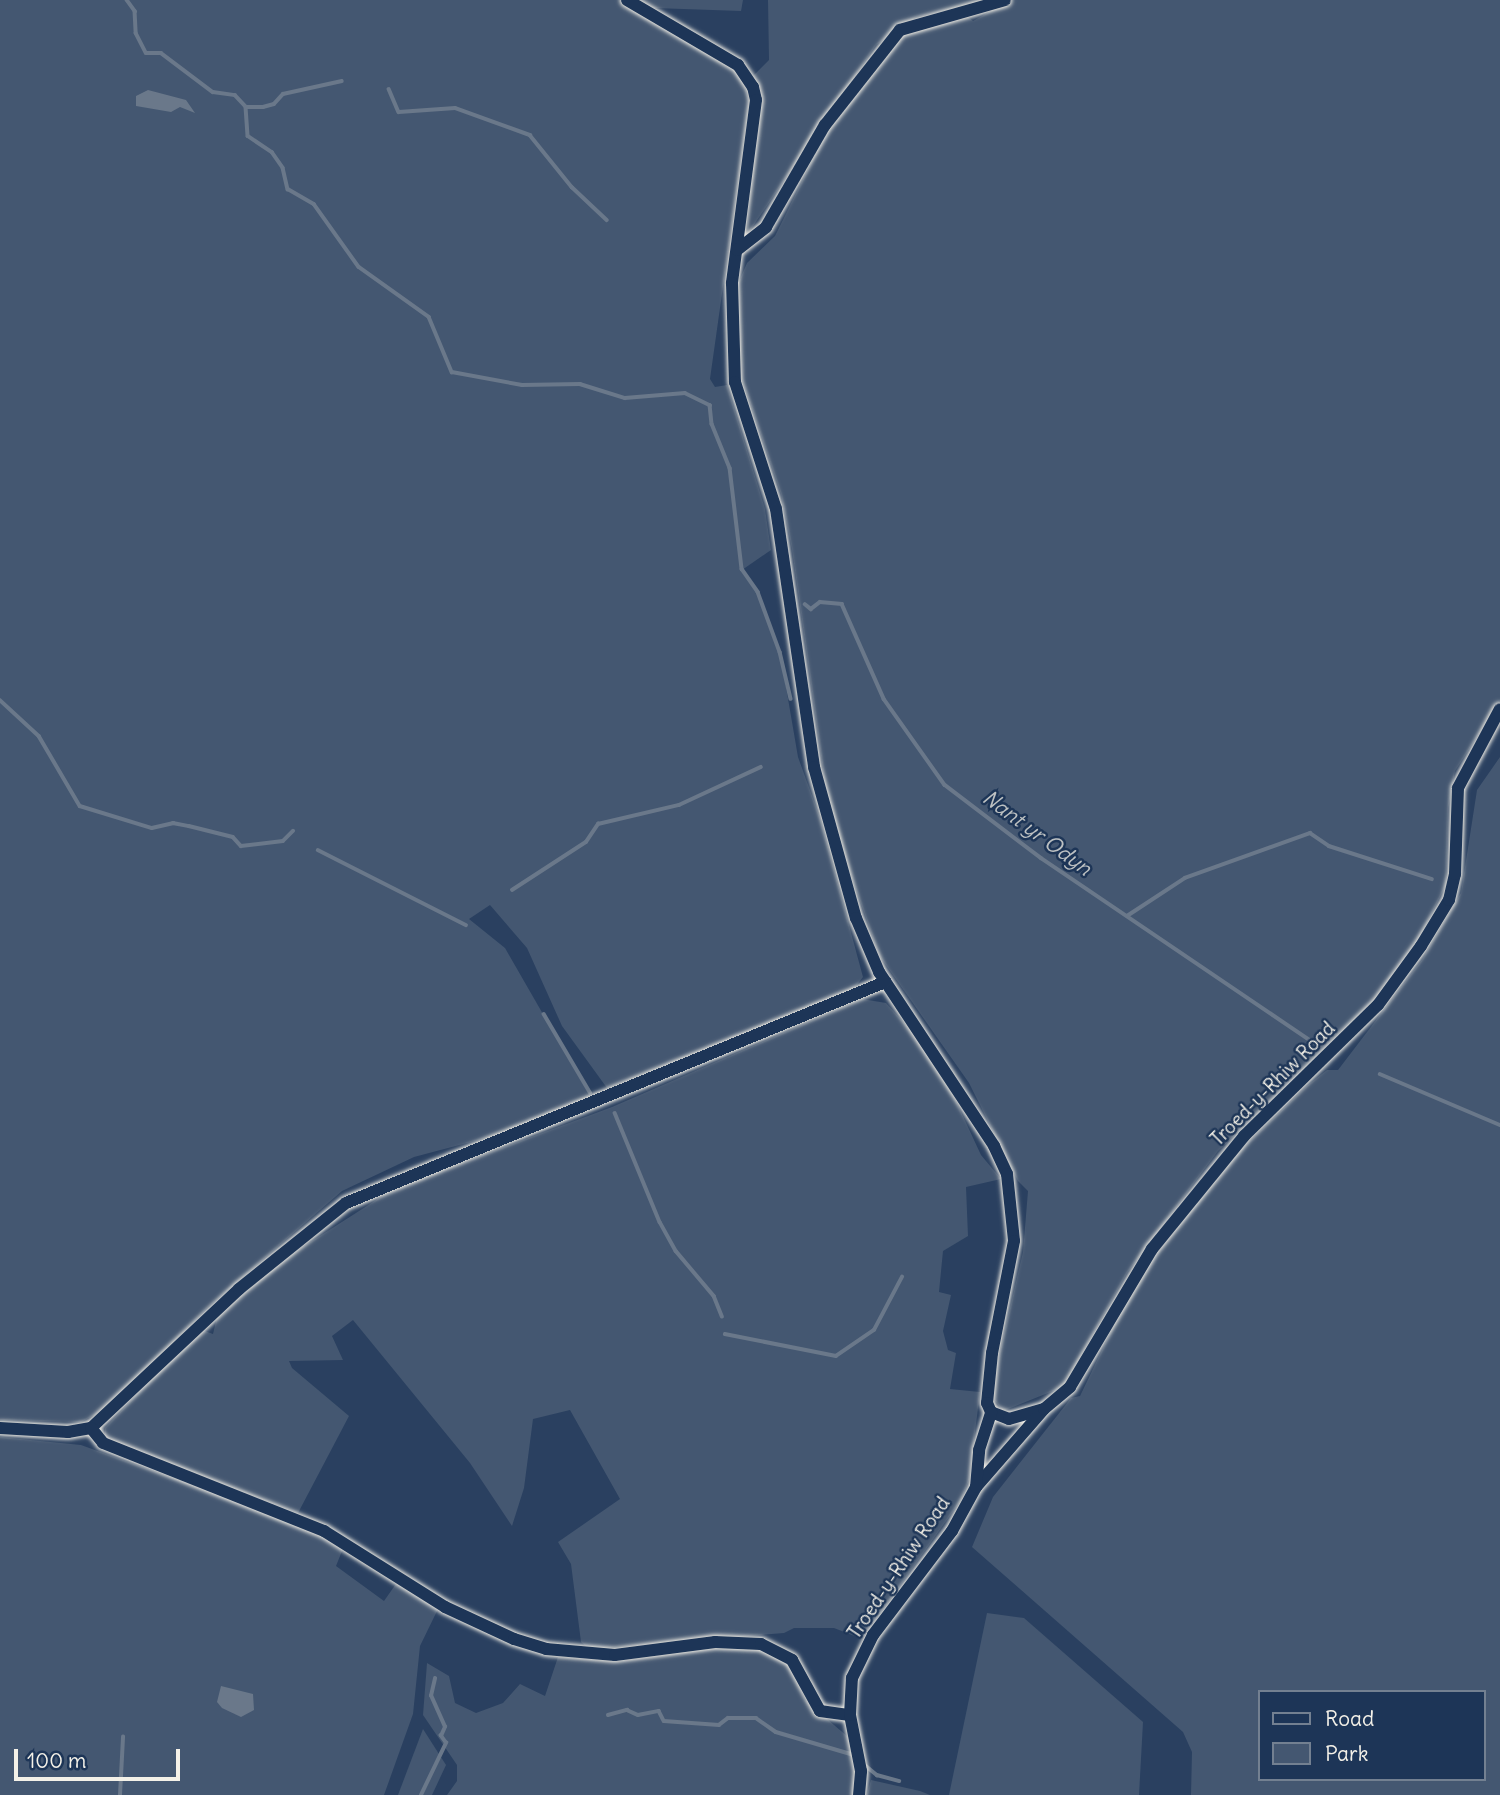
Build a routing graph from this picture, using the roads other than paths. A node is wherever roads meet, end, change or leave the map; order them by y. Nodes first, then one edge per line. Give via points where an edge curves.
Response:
1 (627, 0) edge
2 (1005, 0) edge
3 (737, 250) junction
4 (1500, 709) edge
5 (885, 982) junction
6 (1044, 1409) junction
7 (990, 1412) junction
8 (0, 1428) edge
9 (91, 1428) junction
10 (976, 1488) junction
11 (850, 1715) junction
12 (859, 1795) edge

1 - 3 street, Troed-y-Rhiw Road via 738,65 753,86 756,100
2 - 3 street via 900,30 825,125 766,228
3 - 5 street, Troed-y-Rhiw Road via 731,315 735,382 776,509 823,803 856,918
4 - 6 street, Troed-y-Rhiw Road via 1458,788 1455,874 1449,900 1421,946 1378,1005 1244,1136 1153,1249 1070,1387
5 - 7 street, Troed-y-Rhiw Road via 994,1146 1007,1174 1014,1241 990,1363 986,1395
5 - 9 street via 346,1203 239,1289
6 - 7 street via 1009,1419
6 - 10 street, Troed-y-Rhiw Road
7 - 10 street, Troed-y-Rhiw Road via 979,1451
8 - 9 street via 68,1432
9 - 11 street via 103,1443 324,1531 445,1607 514,1639 546,1649 615,1655 715,1642 761,1644 792,1660 820,1712
10 - 11 street, Troed-y-Rhiw Road via 952,1531 873,1635 852,1678
11 - 12 street, Troed-y-Rhiw Road via 861,1770

